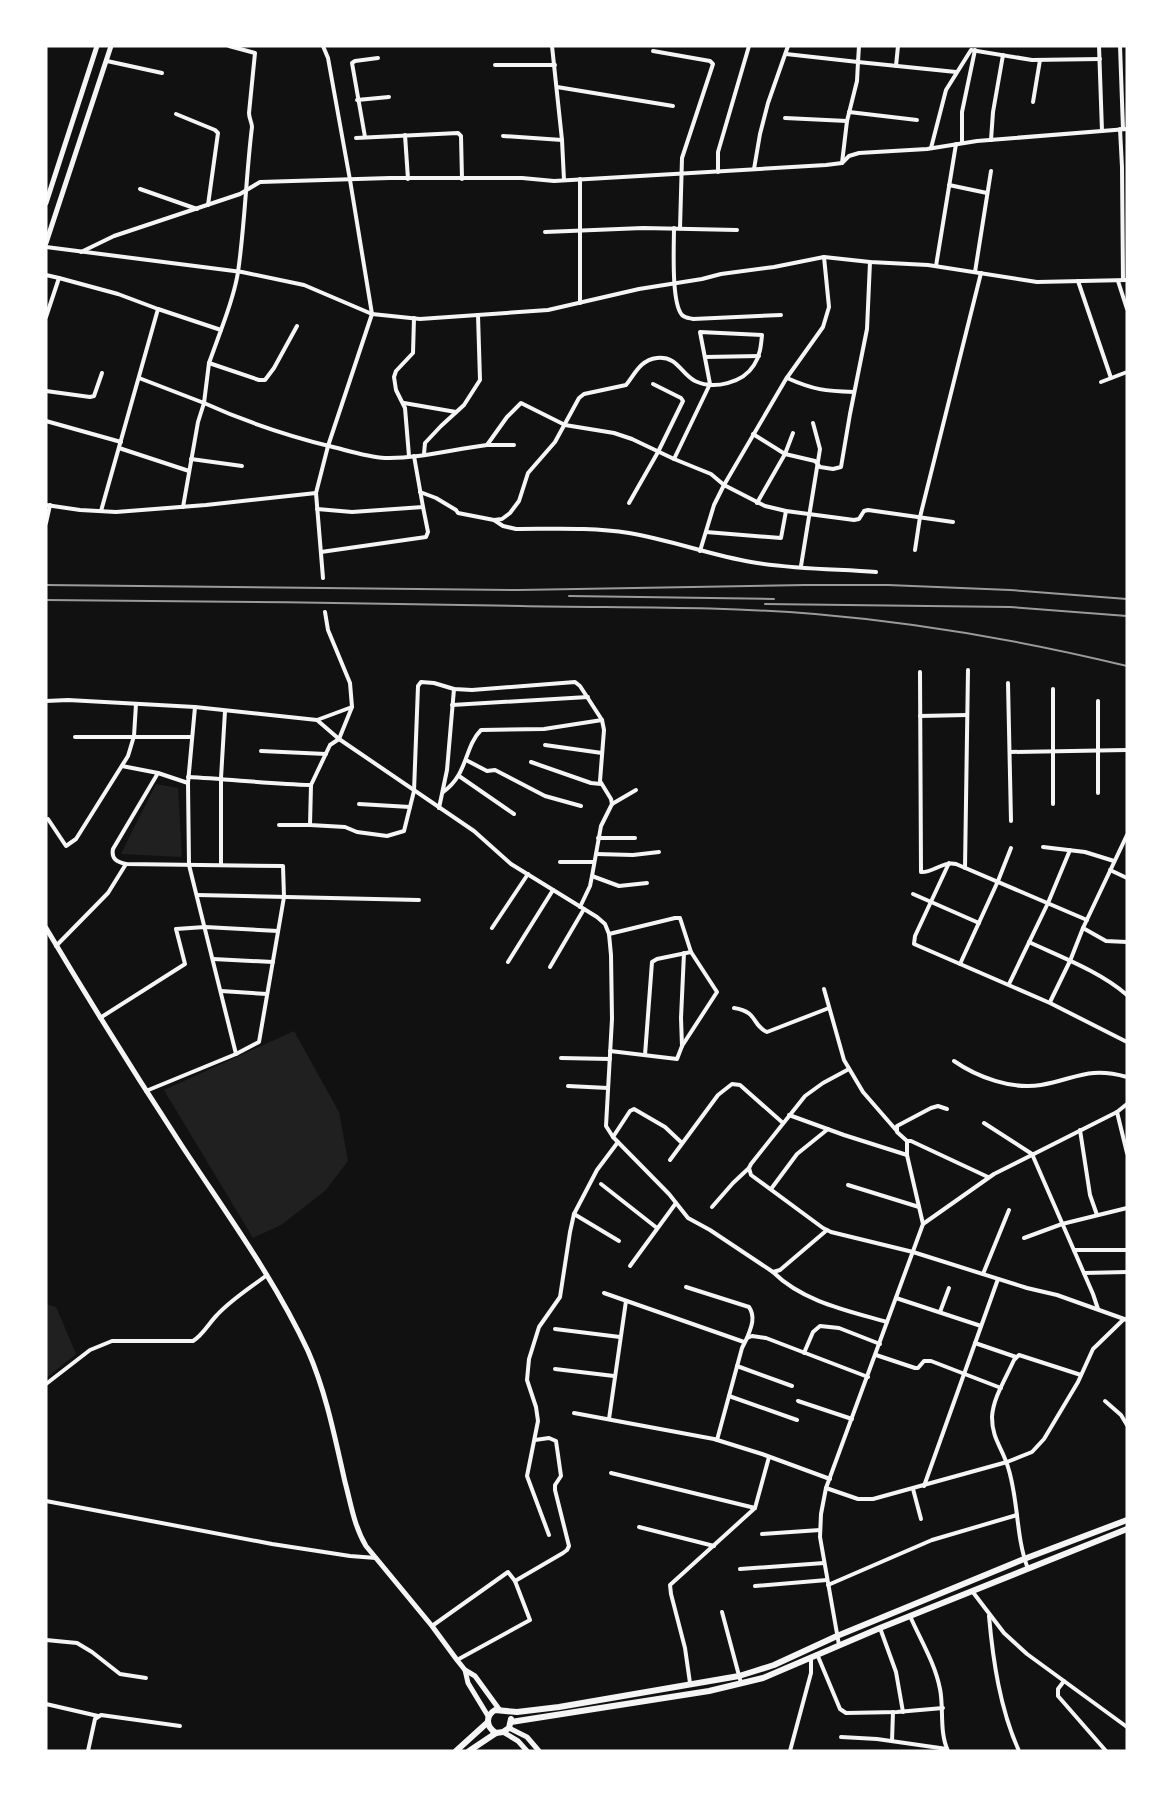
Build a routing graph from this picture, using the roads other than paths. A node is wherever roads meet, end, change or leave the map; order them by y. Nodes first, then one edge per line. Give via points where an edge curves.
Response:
1 (98, 46) edge
2 (111, 46) edge
3 (229, 46) edge
4 (322, 46) edge
5 (552, 46) edge
6 (749, 46) edge
7 (788, 46) edge
8 (859, 46) edge
9 (898, 46) edge
10 (1099, 46) edge
11 (1120, 46) edge
12 (975, 50) junction
13 (653, 51) dead end
14 (786, 54) junction
15 (1003, 55) junction
16 (378, 58) dead end
17 (1100, 59) junction
18 (1040, 60) junction
19 (107, 61) junction
20 (858, 62) junction
21 (495, 65) dead end
22 (554, 65) junction
23 (896, 66) junction
24 (162, 72) dead end
25 (956, 72) junction
26 (557, 87) junction
27 (389, 96) dead end
28 (358, 100) junction
29 (1034, 102) dead end
30 (673, 106) dead end
31 (850, 112) junction
32 (176, 114) dead end
33 (784, 118) dead end
34 (917, 120) dead end
35 (848, 121) junction
36 (1123, 129) edge
37 (1102, 131) junction
38 (404, 135) junction
39 (503, 136) dead end
40 (365, 137) junction
41 (356, 138) dead end
42 (562, 140) junction
43 (991, 140) junction
44 (962, 143) junction
45 (956, 144) junction
46 (931, 148) junction
47 (842, 163) junction
48 (754, 170) junction
49 (991, 171) dead end
50 (718, 172) junction
51 (681, 174) junction
52 (408, 179) junction
53 (462, 179) junction
54 (580, 179) junction
55 (350, 180) junction
56 (564, 180) junction
57 (949, 185) junction
58 (140, 189) dead end
59 (246, 190) junction
60 (988, 193) junction
61 (46, 202) edge
62 (208, 205) junction
63 (197, 209) junction
64 (674, 228) junction
65 (680, 228) junction
66 (737, 230) dead end
67 (579, 231) junction
68 (545, 232) dead end
69 (46, 243) edge
70 (46, 247) edge
71 (81, 252) junction
72 (824, 257) junction
73 (870, 262) junction
74 (936, 266) junction
75 (238, 272) junction
76 (975, 272) junction
77 (981, 273) junction
78 (46, 275) edge
79 (58, 278) junction
80 (1123, 280) edge
81 (1078, 282) junction
82 (674, 284) junction
83 (580, 303) junction
84 (158, 309) junction
85 (1127, 309) edge
86 (372, 314) junction
87 (478, 315) junction
88 (781, 315) dead end
89 (46, 317) edge
90 (414, 318) junction
91 (297, 326) dead end
92 (221, 330) junction
93 (759, 356) junction
94 (705, 357) junction
95 (209, 363) junction
96 (1127, 372) edge
97 (102, 373) dead end
98 (139, 378) junction
99 (787, 378) junction
100 (1111, 378) junction
101 (1102, 382) dead end
102 (653, 384) dead end
103 (710, 384) junction
104 (46, 391) edge
105 (854, 392) junction
106 (204, 403) junction
107 (404, 403) junction
108 (456, 412) junction
109 (46, 421) edge
110 (813, 423) dead end
111 (565, 425) junction
112 (793, 433) dead end
113 (753, 434) junction
114 (121, 442) junction
115 (487, 445) junction
116 (514, 445) dead end
117 (328, 446) junction
118 (119, 448) junction
119 (658, 452) junction
120 (424, 454) junction
121 (785, 454) junction
122 (409, 456) junction
123 (414, 456) junction
124 (191, 459) junction
125 (674, 459) junction
126 (817, 463) junction
127 (242, 466) dead end
128 (189, 471) junction
129 (724, 485) junction
130 (420, 492) junction
131 (316, 493) junction
132 (629, 503) dead end
133 (756, 503) junction
134 (48, 505) edge
135 (183, 507) junction
136 (423, 507) junction
137 (317, 509) junction
138 (101, 511) junction
139 (786, 511) junction
140 (809, 514) junction
141 (920, 517) junction
142 (494, 520) junction
143 (953, 522) dead end
144 (46, 523) edge
145 (706, 532) junction
146 (915, 550) dead end
147 (700, 551) junction
148 (321, 552) junction
149 (801, 566) junction
150 (876, 572) dead end
151 (323, 578) dead end
152 (324, 612) dead end
153 (968, 670) dead end
154 (920, 672) dead end
155 (1008, 683) dead end
156 (454, 689) junction
157 (1053, 689) dead end
158 (588, 697) junction
159 (46, 701) edge
160 (1098, 701) dead end
161 (136, 704) junction
162 (452, 705) junction
163 (352, 707) junction
164 (195, 708) junction
165 (226, 711) junction
166 (967, 715) junction
167 (920, 716) junction
168 (317, 720) junction
169 (602, 720) junction
170 (134, 736) junction
171 (75, 737) dead end
172 (192, 737) junction
173 (339, 739) junction
174 (545, 745) dead end
175 (1098, 750) junction
176 (1127, 750) edge
177 (261, 751) dead end
178 (1052, 751) junction
179 (602, 752) junction
180 (1010, 752) junction
181 (326, 754) junction
182 (466, 760) junction
183 (531, 762) dead end
184 (122, 766) junction
185 (158, 773) junction
186 (459, 776) junction
187 (188, 777) junction
188 (221, 778) junction
189 (188, 784) junction
190 (601, 784) junction
191 (311, 785) junction
192 (636, 790) dead end
193 (414, 791) junction
194 (443, 792) junction
195 (1098, 793) dead end
196 (359, 804) dead end
197 (612, 804) junction
198 (1053, 804) dead end
199 (410, 806) junction
200 (581, 806) dead end
201 (439, 808) junction
202 (514, 814) dead end
203 (48, 819) dead end
204 (1011, 821) dead end
205 (279, 825) dead end
206 (310, 825) junction
207 (1127, 835) edge
208 (598, 838) junction
209 (635, 838) dead end
210 (1043, 847) dead end
211 (1011, 848) dead end
212 (1070, 850) junction
213 (659, 852) dead end
214 (596, 854) junction
215 (1114, 861) junction
216 (560, 862) dead end
217 (594, 862) junction
218 (949, 863) junction
219 (126, 864) junction
220 (189, 865) junction
221 (221, 865) junction
222 (965, 868) junction
223 (1110, 870) junction
224 (528, 874) junction
225 (592, 876) junction
226 (1127, 878) edge
227 (998, 881) junction
228 (647, 883) dead end
229 (553, 890) junction
230 (913, 894) dead end
231 (197, 895) junction
232 (284, 897) junction
233 (419, 900) dead end
234 (932, 902) junction
235 (1048, 903) junction
236 (582, 908) junction
237 (1087, 920) junction
238 (978, 923) junction
239 (46, 928) edge
240 (205, 928) junction
241 (492, 928) dead end
242 (1083, 928) junction
243 (278, 931) junction
244 (609, 934) junction
245 (1029, 942) junction
246 (1127, 942) edge
247 (56, 946) junction
248 (691, 952) junction
249 (684, 953) junction
250 (213, 959) junction
251 (1070, 961) junction
252 (273, 962) junction
253 (508, 962) dead end
254 (960, 964) junction
255 (550, 967) dead end
256 (1009, 984) junction
257 (824, 989) dead end
258 (221, 991) junction
259 (268, 994) junction
260 (1127, 995) edge
261 (1050, 1002) junction
262 (734, 1008) dead end
263 (829, 1008) junction
264 (100, 1018) junction
265 (1127, 1042) edge
266 (682, 1046) junction
267 (610, 1051) junction
268 (236, 1054) junction
269 (645, 1055) junction
270 (560, 1058) dead end
271 (610, 1059) junction
272 (954, 1061) dead end
273 (849, 1069) junction
274 (1127, 1077) edge
275 (568, 1086) dead end
276 (608, 1088) junction
277 (146, 1091) junction
278 (1127, 1104) edge
279 (947, 1109) dead end
280 (1117, 1112) junction
281 (789, 1115) junction
282 (783, 1123) junction
283 (984, 1123) dead end
284 (828, 1129) junction
285 (896, 1130) junction
286 (1080, 1130) junction
287 (613, 1137) junction
288 (907, 1141) junction
289 (618, 1142) junction
290 (682, 1143) junction
291 (1127, 1153) edge
292 (1032, 1154) junction
293 (907, 1155) junction
294 (670, 1160) dead end
295 (749, 1168) junction
296 (988, 1177) junction
297 (601, 1184) dead end
298 (848, 1186) dead end
299 (771, 1189) junction
300 (676, 1203) junction
301 (712, 1207) dead end
302 (919, 1207) junction
303 (1127, 1208) edge
304 (1009, 1210) dead end
305 (574, 1214) junction
306 (1097, 1215) junction
307 (923, 1224) junction
308 (1062, 1224) junction
309 (657, 1228) junction
310 (827, 1230) junction
311 (1024, 1238) dead end
312 (619, 1241) dead end
313 (1074, 1250) junction
314 (1127, 1250) edge
315 (913, 1252) junction
316 (630, 1266) dead end
317 (774, 1272) junction
318 (1127, 1272) edge
319 (1084, 1273) junction
320 (983, 1274) junction
321 (267, 1275) junction
322 (998, 1279) junction
323 (686, 1287) dead end
324 (949, 1288) dead end
325 (604, 1293) dead end
326 (896, 1298) junction
327 (626, 1301) junction
328 (1098, 1309) junction
329 (940, 1312) junction
330 (1126, 1320) edge
331 (888, 1322) junction
332 (981, 1326) junction
333 (555, 1329) dead end
334 (620, 1337) junction
335 (746, 1340) junction
336 (975, 1343) junction
337 (880, 1344) junction
338 (804, 1353) junction
339 (876, 1355) junction
340 (1016, 1356) junction
341 (737, 1366) junction
342 (555, 1369) dead end
343 (964, 1373) junction
344 (614, 1376) junction
345 (1081, 1376) junction
346 (868, 1377) junction
347 (46, 1384) edge
348 (792, 1386) dead end
349 (1001, 1388) junction
350 (729, 1396) junction
351 (798, 1400) dead end
352 (1105, 1401) dead end
353 (574, 1413) dead end
354 (609, 1419) junction
355 (852, 1419) junction
356 (798, 1420) dead end
357 (1127, 1425) edge
358 (534, 1440) junction
359 (716, 1440) junction
360 (769, 1456) junction
361 (1007, 1462) junction
362 (611, 1473) dead end
363 (830, 1479) junction
364 (924, 1486) junction
365 (826, 1488) junction
366 (913, 1488) junction
367 (46, 1501) edge
368 (755, 1508) junction
369 (1017, 1515) junction
370 (921, 1519) dead end
371 (1127, 1520) edge
372 (639, 1527) dead end
373 (1127, 1529) edge
374 (820, 1530) junction
375 (762, 1534) dead end
376 (549, 1535) dead end
377 (714, 1546) junction
378 (376, 1558) junction
379 (1024, 1560) junction
380 (824, 1563) junction
381 (740, 1569) dead end
382 (1028, 1569) junction
383 (827, 1580) junction
384 (515, 1581) junction
385 (828, 1585) junction
386 (756, 1586) dead end
387 (972, 1591) junction
388 (722, 1612) dead end
389 (910, 1616) junction
390 (990, 1616) junction
391 (432, 1626) junction
392 (880, 1628) junction
393 (837, 1636) junction
394 (46, 1640) edge
395 (839, 1645) junction
396 (814, 1655) junction
397 (456, 1660) junction
398 (465, 1670) junction
399 (739, 1676) junction
400 (146, 1678) dead end
401 (1064, 1681) junction
402 (690, 1683) junction
403 (741, 1683) junction
404 (46, 1704) edge
405 (942, 1708) junction
406 (498, 1709) junction
407 (507, 1712) junction
408 (892, 1712) junction
409 (903, 1712) junction
410 (98, 1716) junction
411 (488, 1719) junction
412 (180, 1726) dead end
413 (1127, 1727) edge
414 (505, 1729) junction
415 (841, 1737) dead end
416 (892, 1741) junction
417 (947, 1750) edge
418 (88, 1751) edge
419 (456, 1751) edge
420 (469, 1751) edge
421 (528, 1751) edge
422 (539, 1751) edge
423 (790, 1751) edge
424 (1019, 1751) edge
425 (1106, 1751) edge

1 - 61 street
2 - 19 street
3 - 59 street via 256,53 249,113 252,125
4 - 55 street via 328,58
5 - 22 street
6 - 50 street via 718,152
7 - 14 street
8 - 20 street
9 - 23 street
10 - 17 street
11 - 36 street
12 - 15 street
12 - 25 street via 969,52
12 - 44 street via 962,112
13 - 51 street via 712,64 685,148
14 - 20 street
14 - 48 street via 768,103
15 - 18 street
15 - 43 street
16 - 28 street via 352,63
17 - 18 street
17 - 37 street
18 - 29 street
19 - 24 street
19 - 69 street
20 - 23 street
20 - 31 street
21 - 22 street
22 - 26 street
23 - 25 street
25 - 46 street via 942,99
26 - 30 street
26 - 42 street
27 - 28 street
28 - 40 street
31 - 34 street
31 - 35 street
32 - 62 street via 218,133
33 - 35 street
35 - 47 street
36 - 37 street
36 - 80 street
37 - 43 street
38 - 40 street
38 - 52 street
38 - 53 street via 460,134
39 - 42 street
40 - 41 street
42 - 56 street
43 - 44 street
44 - 45 street
45 - 46 street
45 - 57 street
46 - 47 street via 859,153
47 - 48 street
48 - 50 street
49 - 60 street
50 - 51 street
51 - 54 street
51 - 65 street
52 - 53 street
52 - 55 street
53 - 56 street
54 - 56 street
54 - 67 street
55 - 59 street via 260,182
55 - 86 street
57 - 60 street
57 - 74 street
58 - 63 street
59 - 62 street
59 - 75 street
60 - 76 street
62 - 63 street
63 - 71 street via 114,236
64 - 65 street
64 - 67 street
64 - 82 street
65 - 66 street
67 - 68 street
67 - 83 street
70 - 71 street
71 - 75 street
72 - 73 street
72 - 82 street
72 - 99 street via 827,317
73 - 74 street
73 - 105 street via 867,329
74 - 76 street
75 - 86 street via 304,285
75 - 92 street
76 - 77 street
77 - 81 street via 1037,282
77 - 141 street
78 - 79 street
79 - 84 street
79 - 89 street
80 - 81 street
80 - 85 street
81 - 100 street
82 - 83 street
82 - 88 street via 680,312 688,318
83 - 87 street via 548,310
84 - 92 street
84 - 98 street
86 - 90 street
86 - 117 street
87 - 90 street
87 - 108 street via 480,380
90 - 107 street via 413,353 394,377 396,390
91 - 95 street via 265,380
92 - 95 street
93 - 94 street
93 - 94 street via 762,336 700,332
93 - 103 street via 754,366 740,378 730,383
94 - 103 street
95 - 106 street
96 - 100 street
97 - 104 street via 94,396
98 - 106 street
98 - 114 street
99 - 105 street via 810,388
99 - 113 street
100 - 101 street
102 - 119 street via 683,400
103 - 111 street via 693,380 672,360 648,360 626,385 581,396
103 - 125 street
105 - 126 street via 841,467 820,467
106 - 117 street via 262,427
106 - 124 street
107 - 108 street
107 - 122 street
108 - 120 street via 425,443
109 - 114 street
110 - 126 street via 820,446
111 - 115 street via 520,403
111 - 119 street via 622,435
111 - 142 street via 528,473 520,501 502,518
112 - 121 street
113 - 121 street
113 - 129 street
114 - 118 street
115 - 116 street
115 - 120 street
117 - 122 street via 384,458
117 - 131 street
118 - 128 street
118 - 138 street
119 - 125 street
119 - 132 street
120 - 123 street
121 - 126 street
121 - 133 street
122 - 123 street
123 - 130 street
124 - 127 street
124 - 128 street
125 - 129 street via 711,474
126 - 140 street
128 - 135 street
129 - 133 street
129 - 145 street
130 - 136 street
130 - 142 street via 458,513
131 - 135 street
131 - 137 street
133 - 139 street
134 - 138 street
134 - 144 street
135 - 138 street
136 - 137 street via 352,512
136 - 148 street via 426,537
137 - 148 street
139 - 140 street
139 - 145 street via 781,538
140 - 141 street via 857,520 868,510
140 - 149 street
141 - 143 street
141 - 146 street
142 - 147 street via 516,529 627,533
145 - 147 street
147 - 149 street via 753,562
148 - 151 street
149 - 150 street
152 - 163 street via 350,683
153 - 166 street
154 - 167 street
155 - 180 street
156 - 158 street via 483,690 575,682
156 - 162 street
156 - 193 street via 419,683
157 - 178 street
158 - 162 street
158 - 169 street
159 - 161 street
160 - 175 street
161 - 164 street
161 - 170 street
162 - 194 street
163 - 168 street
163 - 173 street
164 - 165 street
164 - 172 street
165 - 168 street
165 - 188 street
166 - 167 street
166 - 222 street
167 - 218 street via 921,871 924,873
168 - 173 street
169 - 179 street
169 - 182 street via 544,729 481,730
170 - 171 street
170 - 172 street
170 - 184 street
172 - 187 street
173 - 181 street via 330,745
173 - 193 street
174 - 179 street
175 - 176 street
175 - 178 street
175 - 195 street
177 - 181 street
178 - 180 street
178 - 198 street
179 - 190 street
180 - 204 street
181 - 191 street
182 - 186 street
182 - 200 street via 487,771 495,770 545,796
183 - 190 street
184 - 185 street
184 - 203 street via 80,834 68,846
185 - 189 street
185 - 219 street via 113,849 113,858
186 - 194 street
186 - 202 street
187 - 188 street
187 - 189 street
188 - 191 street via 261,784
188 - 221 street
189 - 220 street
190 - 197 street
191 - 206 street
192 - 197 street
193 - 199 street
193 - 201 street
194 - 201 street
196 - 199 street
197 - 208 street via 600,826
199 - 206 street via 404,831 386,836 356,832 345,827
201 - 224 street
205 - 206 street
207 - 215 street
208 - 209 street
208 - 214 street
210 - 212 street
211 - 227 street
212 - 215 street
212 - 235 street
213 - 214 street
214 - 217 street
215 - 223 street
216 - 217 street
217 - 225 street
218 - 222 street
218 - 234 street
219 - 220 street
219 - 247 street via 108,893
220 - 221 street
220 - 231 street
221 - 232 street via 283,866
222 - 227 street
223 - 226 street
223 - 237 street
224 - 229 street
224 - 241 street
225 - 228 street via 618,886
225 - 236 street
227 - 235 street
227 - 238 street
229 - 236 street
229 - 253 street
230 - 234 street
231 - 232 street
231 - 240 street
232 - 233 street
232 - 243 street
234 - 238 street
234 - 254 street via 914,936 914,944
235 - 237 street
235 - 245 street
236 - 244 street via 597,917
236 - 255 street
237 - 242 street
238 - 254 street
239 - 247 street
240 - 243 street
240 - 250 street
240 - 264 street via 176,929 185,964
242 - 246 street via 1106,941
242 - 251 street
243 - 252 street
244 - 248 street via 678,917
244 - 267 street
245 - 251 street
245 - 256 street
247 - 264 street
248 - 249 street
248 - 266 street via 717,992
249 - 266 street
249 - 269 street via 652,962
250 - 252 street
250 - 258 street
251 - 260 street
251 - 261 street
252 - 259 street
254 - 256 street
256 - 261 street
257 - 263 street
258 - 259 street
258 - 268 street
259 - 268 street via 259,1042
261 - 265 street
262 - 263 street via 748,1012 767,1032
263 - 273 street
264 - 277 street
266 - 269 street via 676,1060
267 - 269 street
267 - 271 street
268 - 277 street
270 - 271 street
271 - 276 street
272 - 274 street via 968,1071 1020,1086 1040,1086 1087,1073 1107,1072
273 - 281 street via 811,1092
273 - 285 street via 863,1092
275 - 276 street
276 - 287 street via 606,1126
277 - 321 street
278 - 280 street
279 - 285 street via 931,1108 902,1122
280 - 286 street
280 - 291 street
281 - 282 street
281 - 284 street
282 - 290 street via 740,1085 732,1084 718,1095
282 - 295 street
283 - 292 street
284 - 293 street
284 - 299 street via 797,1154
285 - 288 street
286 - 292 street
286 - 306 street via 1089,1190
287 - 289 street
287 - 290 street via 630,1111 634,1110 665,1127
288 - 293 street
288 - 296 street
289 - 300 street
289 - 305 street via 597,1170
290 - 294 street
292 - 296 street
292 - 308 street
293 - 302 street
295 - 299 street via 752,1175
295 - 301 street
296 - 307 street
297 - 309 street
298 - 302 street
299 - 310 street
300 - 309 street
300 - 317 street via 688,1218
302 - 307 street
303 - 306 street
304 - 320 street
305 - 312 street
305 - 358 street via 560,1298 539,1327 529,1360 527,1380 538,1421
306 - 308 street
307 - 315 street
308 - 311 street
308 - 313 street
309 - 316 street
310 - 315 street
310 - 317 street
313 - 314 street
313 - 319 street
315 - 320 street
315 - 326 street
317 - 331 street via 790,1286 830,1305
318 - 319 street
319 - 328 street
320 - 322 street
321 - 347 street via 227,1306 193,1341 112,1341 90,1350
321 - 378 street via 315,1371 325,1398 356,1528
322 - 328 street
322 - 332 street
323 - 335 street via 749,1308 753,1318
324 - 329 street
325 - 327 street
326 - 329 street
326 - 331 street
327 - 334 street
327 - 335 street
328 - 330 street
329 - 332 street
330 - 345 street via 1093,1349
331 - 337 street
332 - 336 street
333 - 334 street
334 - 344 street
335 - 338 street via 759,1336
335 - 341 street
336 - 340 street
336 - 343 street
337 - 338 street via 839,1328 820,1326 813,1332
337 - 339 street
338 - 346 street
339 - 343 street via 915,1368 924,1361 931,1361
339 - 346 street
340 - 345 street
340 - 349 street
341 - 348 street
341 - 350 street
342 - 344 street
343 - 349 street
343 - 364 street
344 - 354 street
345 - 361 street via 1038,1446 1025,1456
346 - 355 street
349 - 361 street via 993,1410 993,1426 996,1442
350 - 356 street
350 - 359 street
351 - 355 street
352 - 357 street via 1121,1414
353 - 354 street
354 - 359 street
355 - 363 street
358 - 376 street via 527,1476
358 - 384 street via 549,1438 556,1442 561,1476 555,1490 569,1546 563,1553
359 - 360 street
360 - 363 street
360 - 368 street
361 - 364 street
361 - 369 street
362 - 368 street
363 - 365 street
364 - 366 street
365 - 366 street via 865,1500
365 - 374 street
366 - 370 street
367 - 378 street via 272,1544
368 - 377 street
369 - 379 street
369 - 385 street via 932,1540
371 - 379 main road
372 - 377 street
373 - 382 main road
374 - 375 street
374 - 380 street
377 - 402 street via 672,1582 670,1589
378 - 391 street
379 - 382 street
379 - 393 main road
380 - 381 street
380 - 383 street
382 - 387 main road
383 - 385 street
383 - 386 street
384 - 391 street via 508,1572
384 - 397 street via 530,1620
385 - 393 street
387 - 389 main road
387 - 390 street
388 - 399 street
389 - 392 main road
389 - 405 street via 938,1679
390 - 401 street via 1027,1654
390 - 424 street via 1000,1691
391 - 397 street
392 - 395 main road
392 - 409 street via 896,1672
393 - 395 street
393 - 399 main road via 782,1662
394 - 400 street via 77,1643 120,1674
395 - 396 main road
396 - 403 main road via 763,1678
396 - 408 street via 842,1712
396 - 423 street
397 - 398 street
398 - 406 street via 474,1676
398 - 411 street via 468,1683
399 - 402 main road
399 - 403 street
401 - 413 street
401 - 425 street via 1058,1689 1058,1696
402 - 407 main road via 559,1707
403 - 414 main road
404 - 410 street
405 - 409 street
405 - 417 street
406 - 407 main road
406 - 411 main road
407 - 414 main road via 511,1718
408 - 409 street
408 - 416 street
410 - 412 street
410 - 418 street via 93,1724
411 - 414 main road via 490,1728
411 - 419 main road
414 - 420 main road
414 - 421 street
414 - 422 street via 527,1737
415 - 416 street
416 - 417 street

